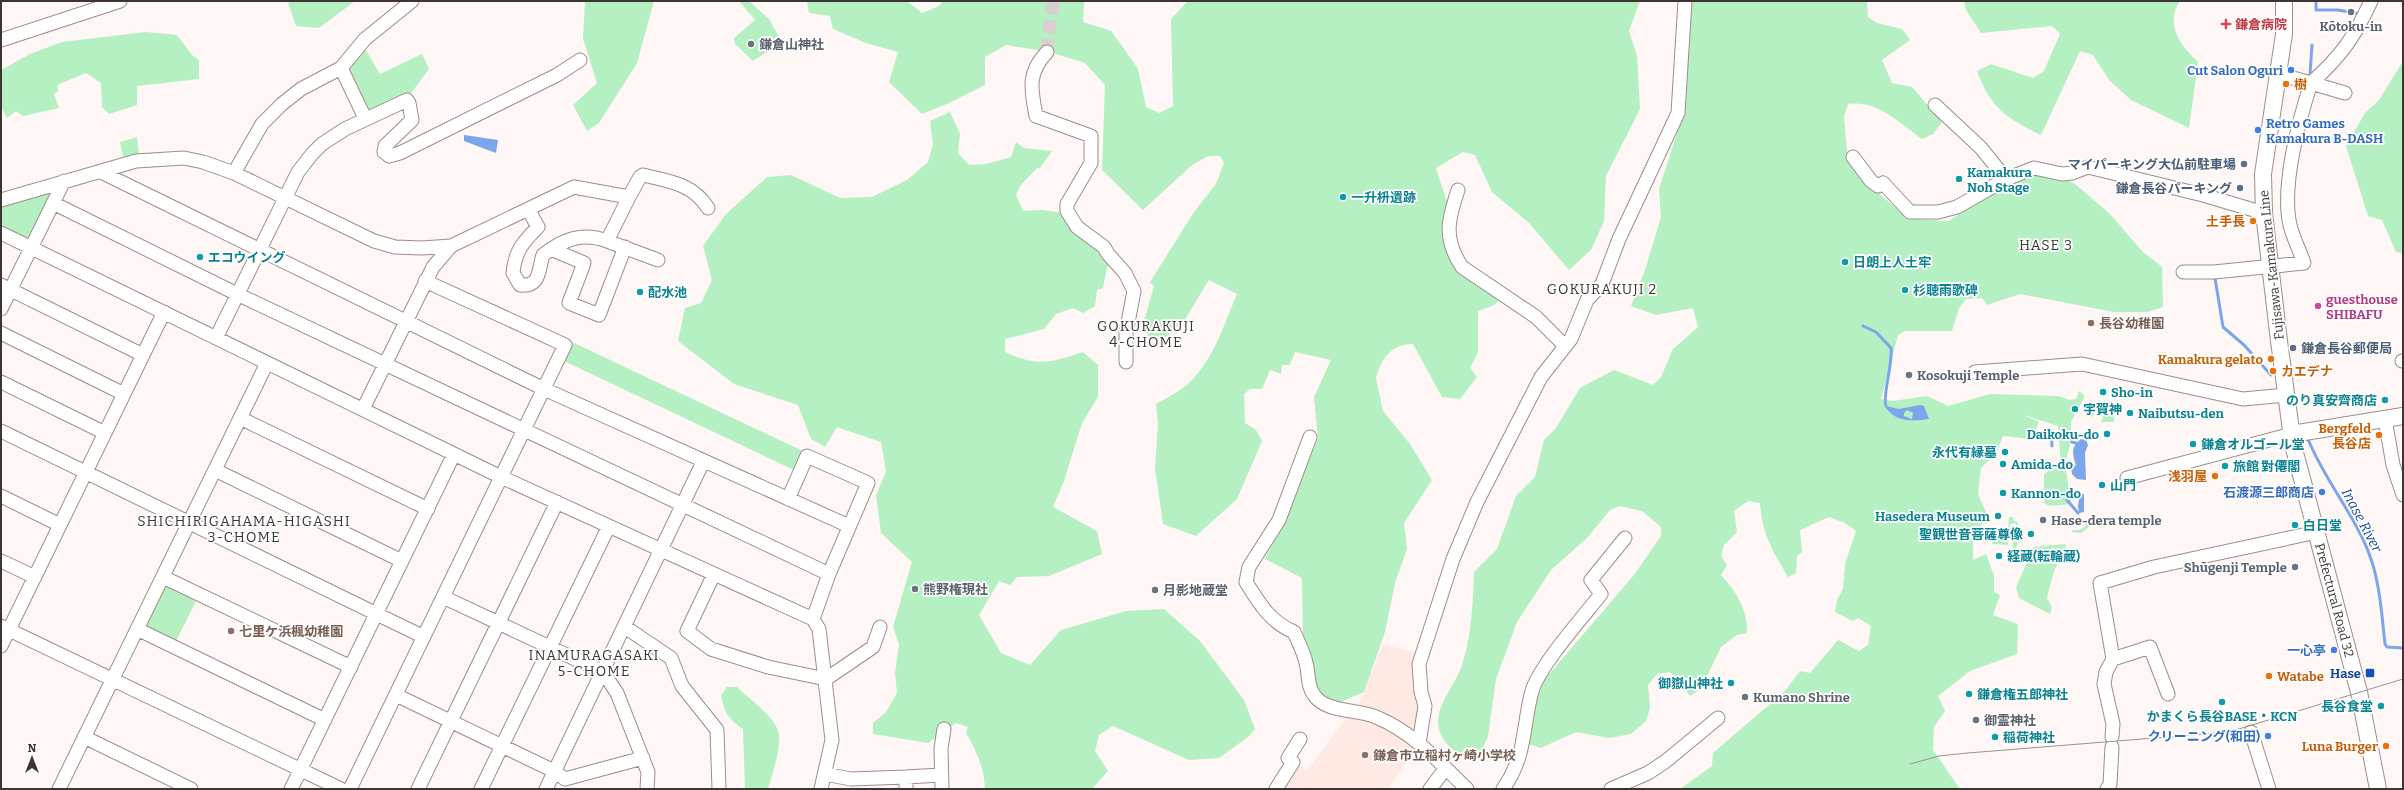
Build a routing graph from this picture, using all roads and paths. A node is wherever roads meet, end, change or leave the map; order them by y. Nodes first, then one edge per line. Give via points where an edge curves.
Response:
1 (120, 1) edge
2 (412, 1) edge
3 (1685, 1) edge
4 (2284, 1) edge
5 (2371, 1) edge
6 (1, 40) edge
7 (1047, 52) tunnel mouth
8 (580, 60) dead end
9 (341, 68) junction
10 (2279, 74) junction
11 (2311, 83) junction
12 (2345, 93) dead end
13 (1935, 105) dead end
14 (365, 118) junction
15 (1853, 157) dead end
16 (101, 172) junction
17 (234, 173) junction
18 (2006, 180) junction
19 (64, 181) junction
20 (1458, 190) dead end
21 (629, 198) junction
22 (284, 199) junction
23 (1, 200) edge
24 (53, 203) junction
25 (528, 208) junction
26 (708, 208) dead end
27 (2264, 213) junction
28 (1, 233) edge
29 (607, 241) junction
30 (451, 246) junction
31 (625, 247) junction
32 (31, 248) junction
33 (551, 249) junction
34 (259, 250) junction
35 (658, 260) dead end
36 (2270, 266) junction
37 (2183, 272) dead end
38 (425, 281) junction
39 (6, 287) edge
40 (238, 294) junction
41 (1, 309) edge
42 (164, 312) junction
43 (406, 321) junction
44 (1, 333) edge
45 (216, 338) junction
46 (1565, 346) junction
47 (143, 355) junction
48 (1126, 362) dead end
49 (267, 363) junction
50 (385, 364) junction
51 (1975, 372) dead end
52 (1, 382) edge
53 (544, 389) junction
54 (124, 394) junction
55 (2286, 395) junction
56 (363, 409) junction
57 (2403, 416) edge
58 (240, 418) junction
59 (2385, 419) junction
60 (524, 430) junction
61 (1, 431) edge
62 (105, 433) junction
63 (2292, 434) junction
64 (1310, 437) dead end
65 (454, 454) junction
66 (703, 462) junction
67 (215, 470) junction
68 (86, 472) junction
69 (501, 477) junction
70 (2127, 478) dead end
71 (2403, 495) edge
72 (1, 496) edge
73 (788, 499) junction
74 (557, 502) junction
75 (682, 504) junction
76 (428, 509) junction
77 (189, 523) junction
78 (60, 525) junction
79 (609, 526) junction
80 (849, 526) junction
81 (2317, 532) junction
82 (1625, 538) dead end
83 (661, 550) junction
84 (1, 561) edge
85 (402, 561) junction
86 (714, 574) junction
87 (829, 574) junction
88 (163, 576) junction
89 (35, 577) junction
90 (443, 597) junction
91 (376, 614) junction
92 (813, 620) junction
93 (498, 623) junction
94 (625, 626) junction
95 (880, 627) dead end
96 (5, 628) edge
97 (137, 629) junction
98 (424, 636) junction
99 (1, 646) edge
100 (550, 647) junction
101 (2113, 659) junction
102 (351, 667) junction
103 (603, 672) junction
104 (826, 679) junction
105 (113, 680) junction
106 (2168, 694) dead end
107 (396, 695) junction
108 (1718, 718) dead end
109 (325, 720) junction
110 (450, 721) junction
111 (944, 729) dead end
112 (2251, 732) dead end
113 (84, 737) junction
114 (1300, 740) dead end
115 (1419, 743) junction
116 (502, 746) junction
117 (643, 758) junction
118 (1445, 769) junction
119 (300, 770) junction
120 (554, 771) junction
121 (825, 774) junction
122 (941, 775) junction
123 (906, 783) edge
124 (59, 789) edge
125 (191, 789) edge
126 (291, 789) edge
127 (341, 789) edge
128 (350, 789) edge
129 (418, 789) edge
130 (481, 789) edge
131 (546, 789) edge
132 (647, 789) edge
133 (720, 789) edge
134 (821, 789) edge
135 (942, 789) edge
136 (1276, 789) edge
137 (1430, 789) edge
138 (1466, 789) edge
139 (1503, 789) edge
140 (1611, 789) edge
141 (2107, 789) edge
142 (2269, 789) edge
143 (2378, 789) edge

1 - 6 street
2 - 9 street via 365,39
3 - 46 street via 1678,113 1619,239 1602,284 1588,300 1571,339
4 - 10 main road, Fujisawa-Kamakura Line via 2284,34
5 - 11 street via 2358,31 2337,59
7 - 48 street via 1038,61 1032,76 1036,116 1091,136 1091,163 1067,204 1067,211 1077,227 1104,246 1125,273 1134,291 1126,333
8 - 14 street via 557,75 400,153 389,156 384,152 385,146 412,120 410,103 407,100 401,102
9 - 14 street
9 - 17 street via 301,89 282,104 262,124
10 - 11 street
10 - 27 main road, Fujisawa-Kamakura Line via 2264,160
11 - 12 street
11 - 36 street via 2300,116 2288,198 2290,225 2304,263
13 - 18 street via 1981,148
14 - 22 street via 333,136 312,154 298,172
15 - 18 street via 1871,181 1878,186 1883,183 1910,212 1938,212 1957,207
16 - 17 street via 136,161 172,158 203,162
16 - 19 street
16 - 34 street
17 - 22 street
18 - 27 street via 2034,168 2062,174 2088,167
19 - 23 street
19 - 24 street
20 - 46 street via 1449,225 1455,256 1462,267 1536,316
21 - 25 street via 574,187
21 - 26 street via 643,175 675,182 689,189 701,197
21 - 29 street
22 - 30 street via 374,241 422,248
22 - 34 street
24 - 32 street
24 - 40 street
25 - 30 street
25 - 33 street via 538,228 520,245 516,253 513,273 520,285 530,284 538,278 543,255
27 - 36 main road, Fujisawa-Kamakura Line
28 - 32 street
29 - 31 street
29 - 33 street via 591,235 562,242
30 - 38 street
31 - 33 street via 599,315 569,303 584,263
31 - 35 street
32 - 39 street
32 - 42 street
34 - 40 street
34 - 43 street
36 - 37 street via 2214,272
36 - 55 main road, Fujisawa-Kamakura Line
38 - 43 street
38 - 53 street via 565,345
39 - 41 street
39 - 47 street
40 - 45 street
40 - 50 street
42 - 45 street
42 - 47 street
43 - 50 street
43 - 53 street
44 - 54 street
45 - 49 street
46 - 115 street via 1541,377 1477,502 1453,558 1419,664 1425,706
47 - 54 street
49 - 56 street
49 - 58 street
50 - 56 street
50 - 60 street
51 - 55 street via 2082,364 2243,398
52 - 62 street
53 - 60 street
53 - 66 street
54 - 62 street
55 - 63 main road, Fujisawa-Kamakura Line
56 - 65 street
57 - 59 main road
58 - 67 street
58 - 76 street
59 - 63 main road
59 - 71 street via 2393,465
60 - 69 street
60 - 75 street
61 - 68 street
62 - 68 street
63 - 70 street
63 - 81 main road, Prefectural Road 32
64 - 115 street via 1279,520 1249,567 1246,582 1262,608 1282,627 1294,632 1306,662 1311,691 1318,700 1330,706 1376,716
65 - 69 street
65 - 76 street
66 - 73 street
66 - 75 street
67 - 77 street
67 - 85 street
68 - 77 street
68 - 78 street
69 - 74 street
69 - 90 street
72 - 78 street
73 - 80 street
73 - 80 street via 807,456 868,483
74 - 79 street
74 - 93 street
75 - 83 street
75 - 87 street
76 - 85 street
77 - 88 street
77 - 91 street
78 - 89 street
79 - 83 street
79 - 100 street
80 - 87 street
81 - 101 street via 2154,566 2100,583
81 - 143 main road, Prefectural Road 32 via 2360,697
82 - 139 street via 1591,580 1601,594 1562,643 1532,690 1522,753
83 - 86 street
83 - 94 street
84 - 89 street
85 - 91 street
86 - 92 street
86 - 104 street via 687,631 711,648 768,667
87 - 92 street
88 - 97 street
88 - 102 street
89 - 96 street
90 - 93 street
90 - 98 street
91 - 98 street
91 - 102 street
92 - 104 street via 819,629
93 - 100 street
93 - 110 street
94 - 103 street
94 - 133 street via 671,658 682,686 717,730
95 - 104 street via 873,647
96 - 99 street
96 - 105 street
97 - 105 street
97 - 109 street
98 - 107 street
100 - 103 street
100 - 116 street
101 - 106 street via 2150,647
101 - 141 street via 2106,672 2104,684 2113,724 2110,784
102 - 109 street
103 - 117 street via 618,693
103 - 120 street
104 - 121 street via 832,740
105 - 113 street
105 - 119 street
107 - 110 street
107 - 128 street
108 - 140 street via 1648,773
109 - 119 street
110 - 116 street
110 - 129 street
111 - 122 street
112 - 142 street
113 - 124 street
113 - 125 street
114 - 136 street via 1288,758 1292,762
115 - 118 street
116 - 120 street
116 - 130 street
117 - 120 street via 565,779
117 - 132 street via 648,772
118 - 137 street
118 - 138 street
119 - 126 street
119 - 127 street
120 - 131 street
121 - 123 street
121 - 134 street
122 - 123 street
122 - 135 street

